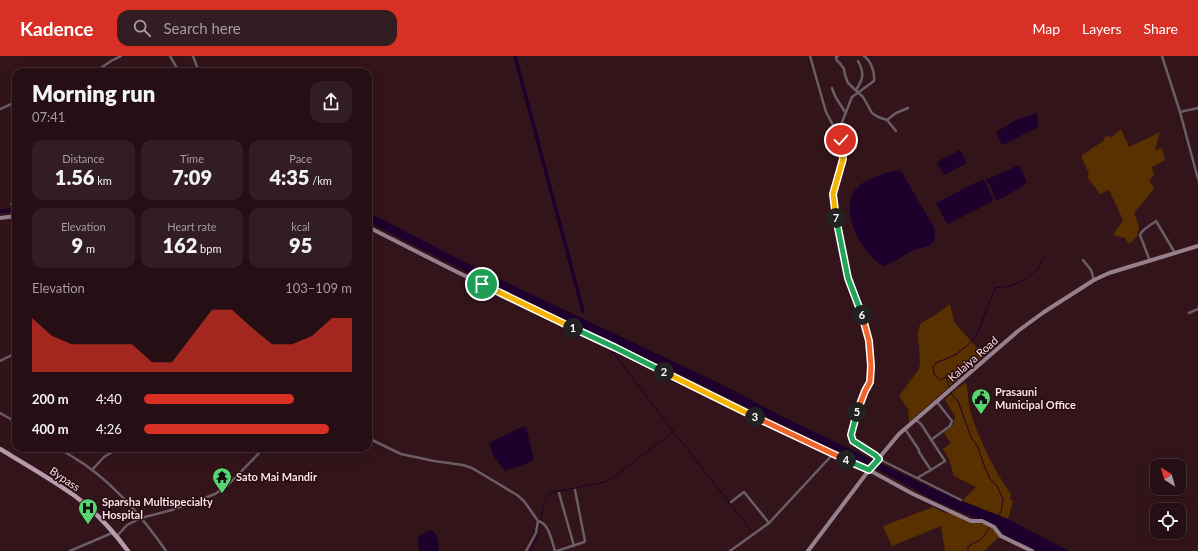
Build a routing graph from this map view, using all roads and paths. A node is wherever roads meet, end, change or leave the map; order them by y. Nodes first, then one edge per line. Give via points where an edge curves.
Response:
1 (121, 56) edge
2 (170, 56) edge
3 (193, 56) edge
4 (810, 56) edge
5 (838, 56) edge
6 (864, 56) edge
7 (1162, 56) edge
8 (858, 62) dead end
9 (101, 68) edge
10 (176, 68) edge
11 (198, 68) edge
12 (832, 88) dead end
13 (857, 91) junction
14 (12, 104) edge
15 (908, 108) dead end
16 (1198, 108) edge
17 (0, 109) edge
18 (845, 112) junction
19 (1180, 112) junction
20 (887, 120) junction
21 (896, 131) dead end
22 (838, 132) junction
23 (1198, 179) edge
24 (12, 216) edge
25 (0, 218) edge
26 (372, 229) edge
27 (1198, 246) edge
28 (1176, 253) junction
29 (1083, 260) dead end
30 (1150, 261) junction
31 (1094, 280) junction
32 (1198, 309) edge
33 (1189, 313) dead end
34 (12, 355) edge
35 (0, 361) edge
36 (937, 402) junction
37 (0, 413) edge
38 (12, 420) edge
39 (916, 420) junction
40 (905, 429) junction
41 (372, 439) edge
42 (931, 440) junction
43 (0, 448) edge
44 (64, 452) edge
45 (112, 452) edge
46 (260, 452) edge
47 (833, 454) junction
48 (879, 459) junction
49 (870, 469) junction
50 (92, 470) junction
51 (931, 470) junction
52 (917, 478) junction
53 (575, 490) dead end
54 (559, 493) dead end
55 (961, 500) dead end
56 (731, 502) dead end
57 (141, 518) junction
58 (540, 522) junction
59 (769, 523) junction
60 (114, 534) junction
61 (574, 546) junction
62 (70, 551) edge
63 (128, 551) edge
64 (166, 551) edge
65 (526, 551) edge
66 (556, 551) edge
67 (730, 551) edge
68 (808, 551) edge
69 (1032, 551) edge

1 - 9 street
2 - 10 street
3 - 11 street
4 - 22 street via 826,112
5 - 13 street via 837,61 844,69 848,83
6 - 13 street via 870,63 874,81
7 - 19 street
8 - 13 street via 863,76
12 - 18 street
13 - 18 street
13 - 20 street via 872,113
14 - 17 street
15 - 20 street
16 - 19 street
18 - 22 street
19 - 23 street
20 - 21 street
22 - 48 street via 843,159 835,183 833,201 848,278 865,325 871,366 870,382 858,407 851,435 853,441
24 - 25 main road
26 - 47 main road
27 - 28 main road, Kalaiya Road
28 - 30 main road, Kalaiya Road
28 - 30 street via 1156,221 1140,235
29 - 31 street via 1091,270
30 - 31 main road, Kalaiya Road
31 - 36 main road, Kalaiya Road via 1018,331
32 - 33 street
34 - 35 street
36 - 39 main road, Kalaiya Road
36 - 42 street via 952,421 950,426
37 - 38 street
39 - 40 main road, Kalaiya Road
39 - 42 street
40 - 48 main road, Kalaiya Road
40 - 51 street
41 - 58 street via 401,454 472,468 517,495
42 - 51 street via 945,461
43 - 60 main road, Bypass via 76,497
44 - 50 street
45 - 50 street
46 - 57 street via 235,479 215,494
47 - 49 main road
47 - 59 street
48 - 49 main road, Kalaiya Road
48 - 52 street
49 - 68 main road, Kalaiya Road
49 - 69 main road via 913,494 971,520 982,521 994,527 1001,536
50 - 57 street
51 - 52 street
52 - 55 street
53 - 61 street via 585,541
54 - 61 street
56 - 59 street via 744,492
57 - 60 street
57 - 64 street
58 - 65 street
58 - 66 street via 546,526
59 - 67 street
60 - 62 street
60 - 63 main road, Bypass
61 - 66 street

